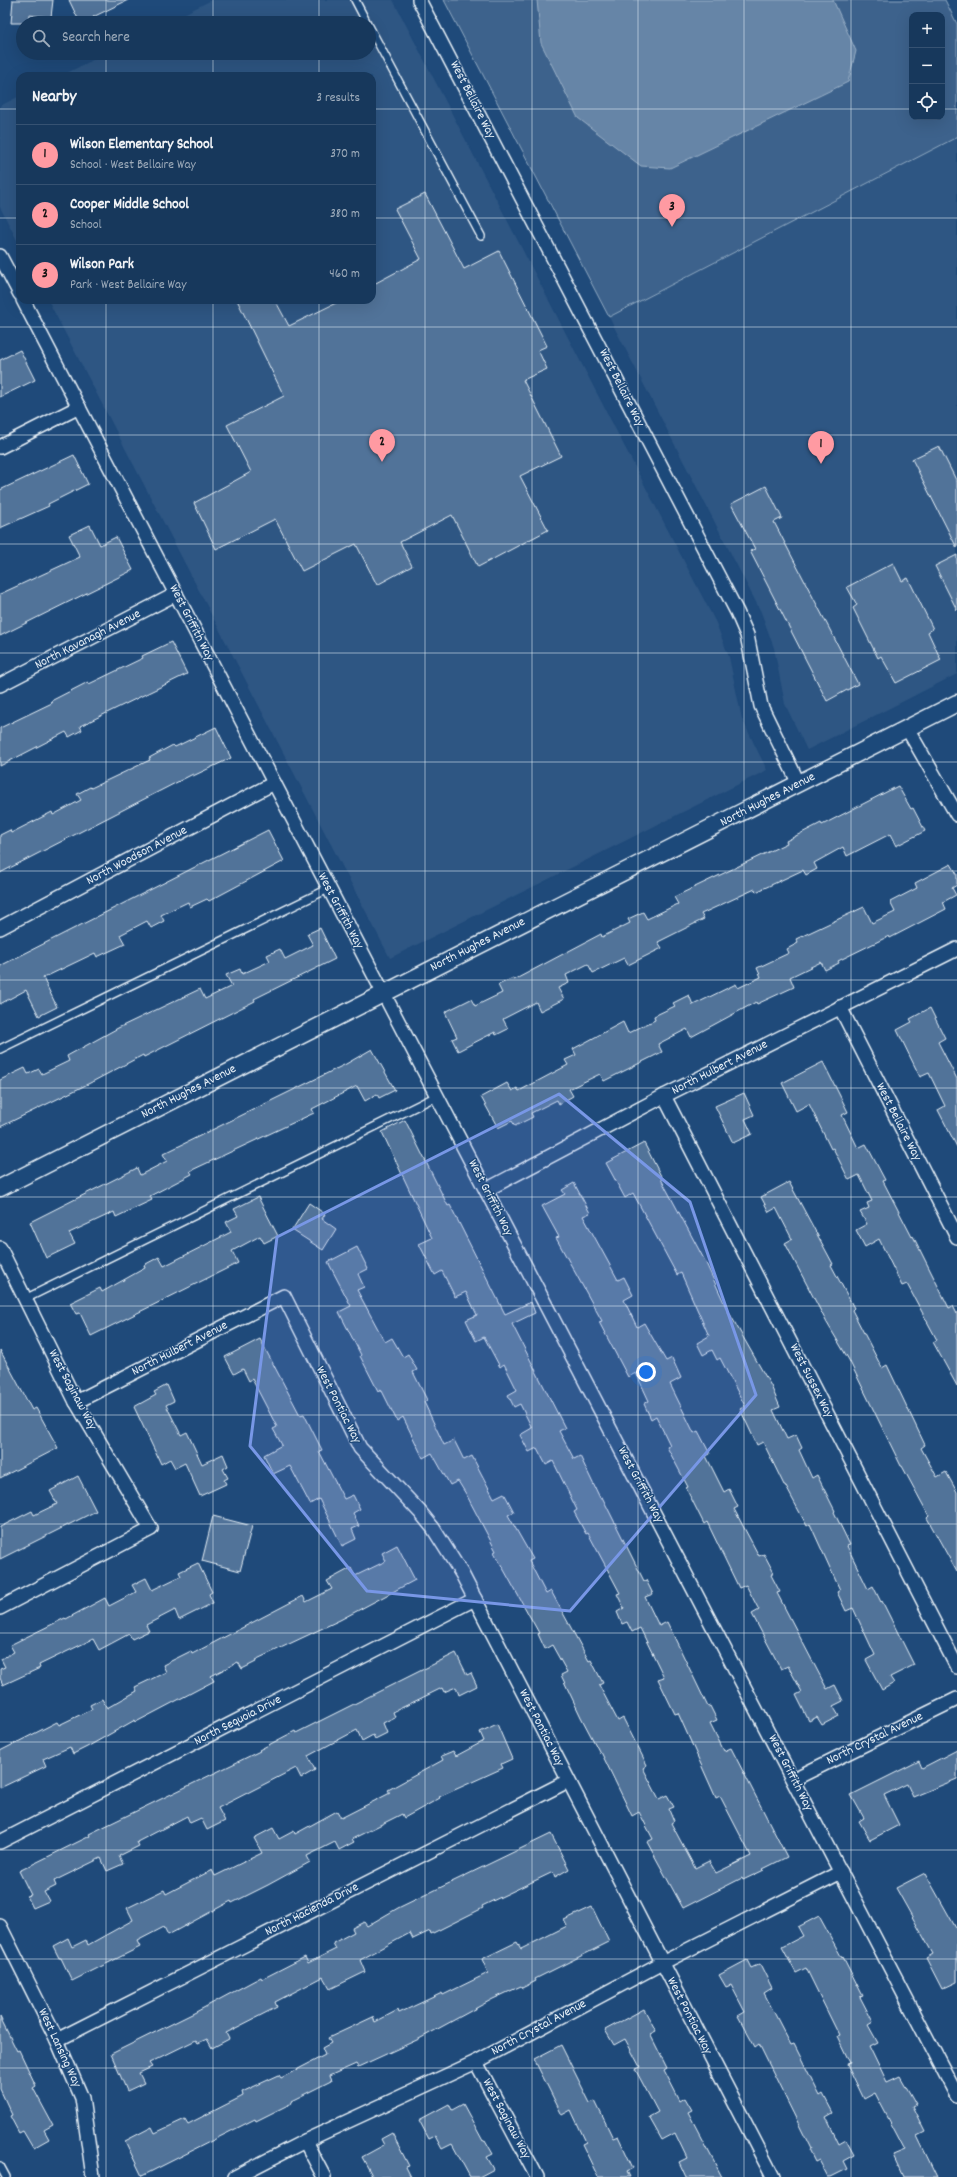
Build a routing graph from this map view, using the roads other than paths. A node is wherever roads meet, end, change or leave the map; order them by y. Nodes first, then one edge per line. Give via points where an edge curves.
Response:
1 (355, 0) edge
2 (419, 0) edge
3 (363, 16) edge
4 (376, 39) edge
5 (481, 236) dead end
6 (0, 256) edge
7 (16, 286) edge
8 (25, 304) edge
9 (79, 407) junction
10 (0, 447) edge
11 (176, 594) junction
12 (0, 685) edge
13 (957, 703) edge
14 (907, 728) junction
15 (274, 783) junction
16 (799, 784) junction
17 (957, 815) edge
18 (328, 888) junction
19 (0, 928) edge
20 (957, 949) edge
21 (383, 993) junction
22 (840, 1007) junction
23 (0, 1049) edge
24 (437, 1096) junction
25 (664, 1096) junction
26 (0, 1188) edge
27 (486, 1190) junction
28 (957, 1237) edge
29 (0, 1248) edge
30 (284, 1296) joint
31 (25, 1299) junction
32 (76, 1402) junction
33 (475, 1599) junction
34 (0, 1608) edge
35 (957, 1666) edge
36 (957, 1699) edge
37 (794, 1779) junction
38 (568, 1781) junction
39 (0, 1842) edge
40 (841, 1872) junction
41 (0, 1926) edge
42 (662, 1963) junction
43 (57, 2040) junction
44 (476, 2062) junction
45 (957, 2096) edge
46 (306, 2141) junction
47 (0, 2166) edge
48 (6, 2177) edge
49 (93, 2177) edge
50 (235, 2177) edge
51 (324, 2177) edge
52 (537, 2177) edge
53 (773, 2177) edge

1 - 3 lane
2 - 16 street, West Bellaire Way via 737,612 747,635 761,706
4 - 5 lane
6 - 7 street
8 - 9 street, West Griffith Way
9 - 10 street
9 - 11 street, West Griffith Way
11 - 12 street, North Kavanagh Avenue
11 - 15 street, West Griffith Way
13 - 14 street, North Hughes Avenue
14 - 16 street, North Hughes Avenue
14 - 17 street
15 - 18 street, West Griffith Way
15 - 19 street, North Woodson Avenue
16 - 21 street, North Hughes Avenue
18 - 21 street, West Griffith Way
18 - 23 lane
20 - 22 street, North Hulbert Avenue
21 - 24 street, West Griffith Way
21 - 26 street, North Hughes Avenue
22 - 25 street, North Hulbert Avenue
22 - 28 street, West Bellaire Way
24 - 27 street, West Griffith Way
24 - 31 lane
25 - 27 street, North Hulbert Avenue
25 - 35 street, West Sussex Way
27 - 37 street, West Griffith Way
29 - 31 street, West Saginaw Way
30 - 32 street, North Hulbert Avenue
30 - 33 street, West Pontiac Way via 360,1448 433,1528
31 - 32 street, West Saginaw Way
32 - 34 street, West Saginaw Way via 151,1529
33 - 38 street, West Pontiac Way
33 - 39 street, North Sequoia Drive
36 - 37 street, North Crystal Avenue
37 - 40 street, West Griffith Way
38 - 42 street, West Pontiac Way
38 - 43 street, North Hacienda Drive
40 - 42 street, North Crystal Avenue
40 - 45 street, West Griffith Way
41 - 43 street, West Lansing Way
42 - 44 street, North Crystal Avenue
42 - 53 street, West Pontiac Way
43 - 49 street, West Lansing Way via 82,2098
44 - 46 street, North Crystal Avenue
44 - 52 street, West Saginaw Way
46 - 50 street, North Crystal Avenue
46 - 51 street
47 - 48 lane

